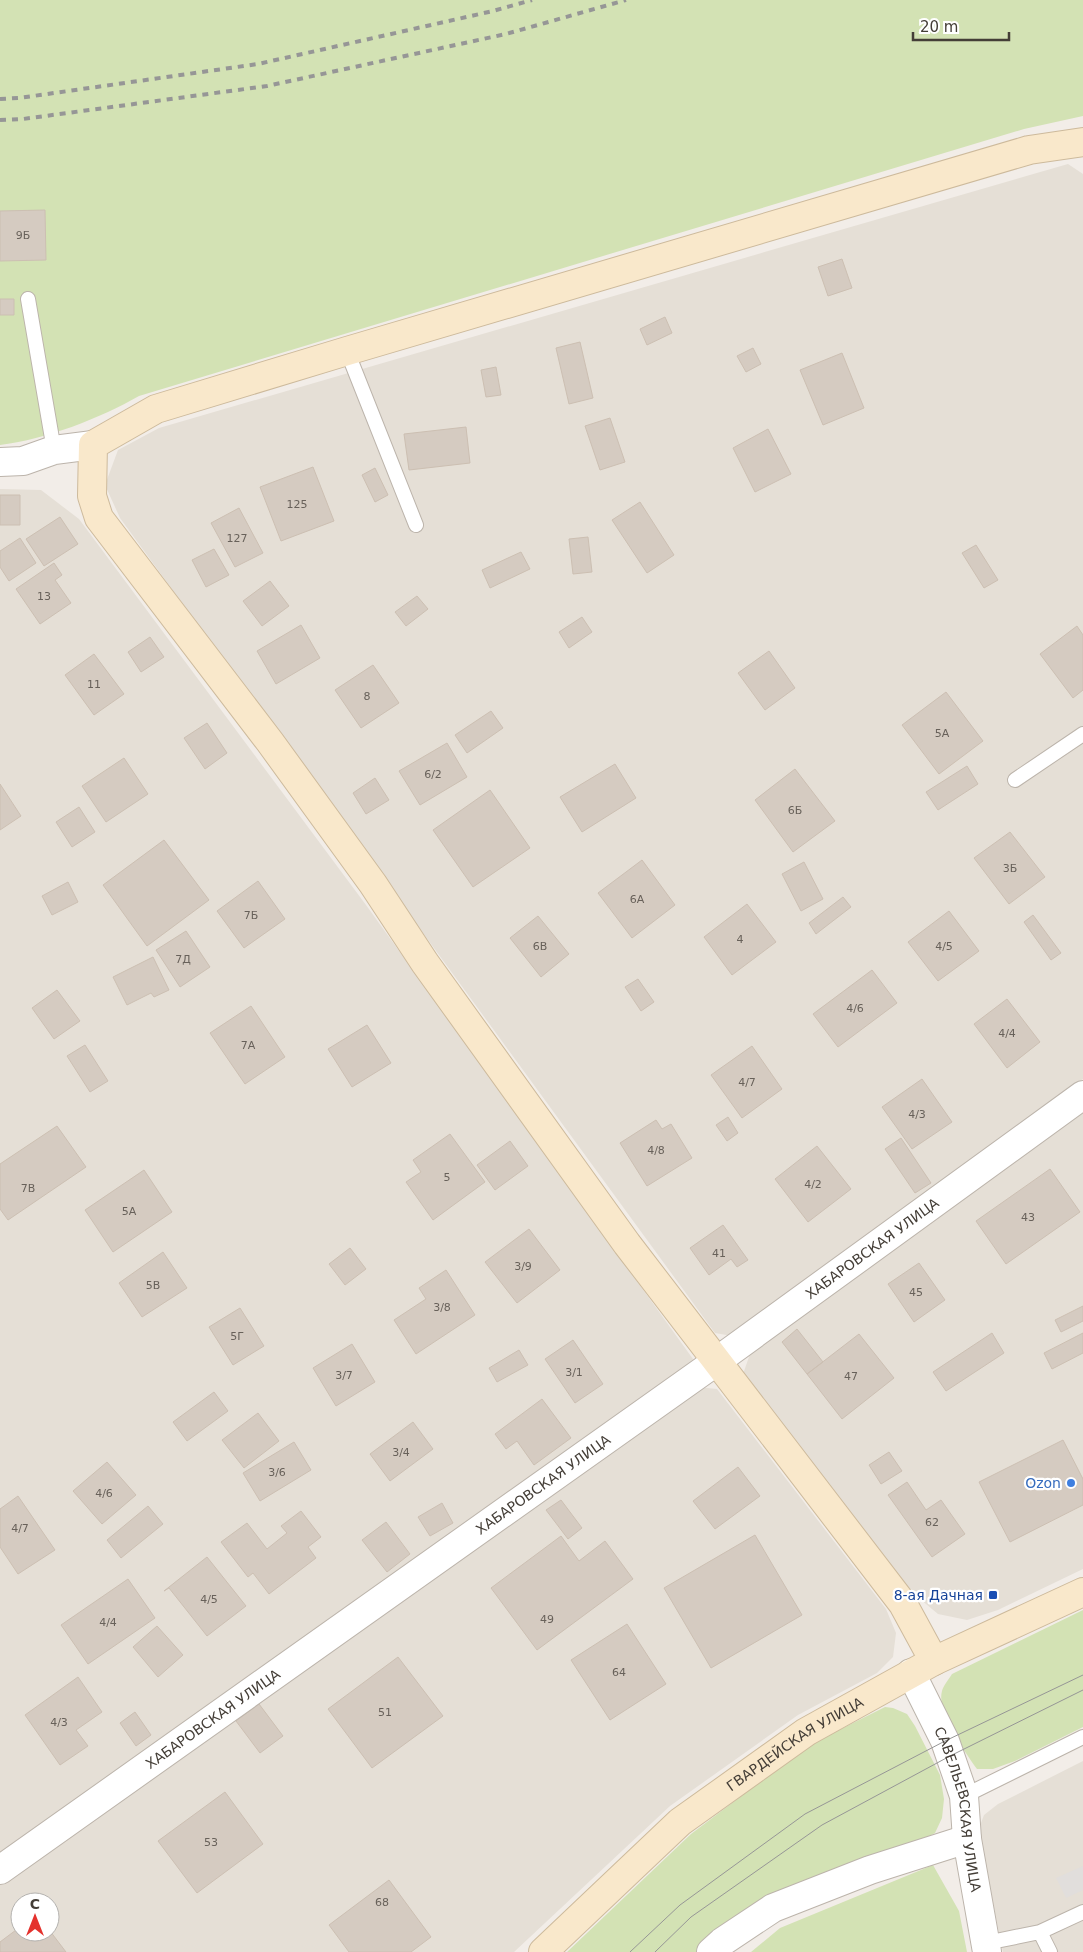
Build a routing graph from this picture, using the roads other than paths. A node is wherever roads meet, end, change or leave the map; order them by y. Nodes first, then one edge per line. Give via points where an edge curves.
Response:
1 (1083, 142) edge
2 (28, 299) dead end
3 (347, 351) junction
4 (93, 446) junction
5 (54, 450) junction
6 (8, 458) edge
7 (416, 525) dead end
8 (1083, 734) edge
9 (1015, 780) dead end
10 (1083, 1095) edge
11 (717, 1361) junction
12 (1083, 1592) edge
13 (923, 1667) junction
14 (1083, 1737) edge
15 (964, 1796) junction
16 (967, 1839) junction
17 (0, 1870) edge
18 (1083, 1912) edge
19 (1040, 1932) junction
20 (987, 1948) edge
21 (543, 1952) edge
22 (711, 1952) edge
23 (1050, 1952) edge

1 - 3 main road via 1029,150
2 - 5 lane
3 - 4 main road via 156,409
3 - 7 lane
4 - 5 street
4 - 11 main road via 92,496 99,518 270,742 626,1244
5 - 6 street
8 - 9 lane
10 - 11 street, ХАБАРОВСКАЯ УЛИЦА
11 - 13 main road via 903,1604
11 - 17 street, ХАБАРОВСКАЯ УЛИЦА
12 - 13 main road, ГВАРДЕЙСКАЯ УЛИЦА
13 - 15 street, САВЕЛЬЕВСКАЯ УЛИЦА
13 - 21 main road, ГВАРДЕЙСКАЯ УЛИЦА via 806,1732 680,1822
14 - 15 lane
15 - 16 street, САВЕЛЬЕВСКАЯ УЛИЦА
16 - 20 street, САВЕЛЬЕВСКАЯ УЛИЦА
16 - 22 street via 870,1870 772,1908
18 - 19 lane
19 - 20 lane
19 - 23 lane

